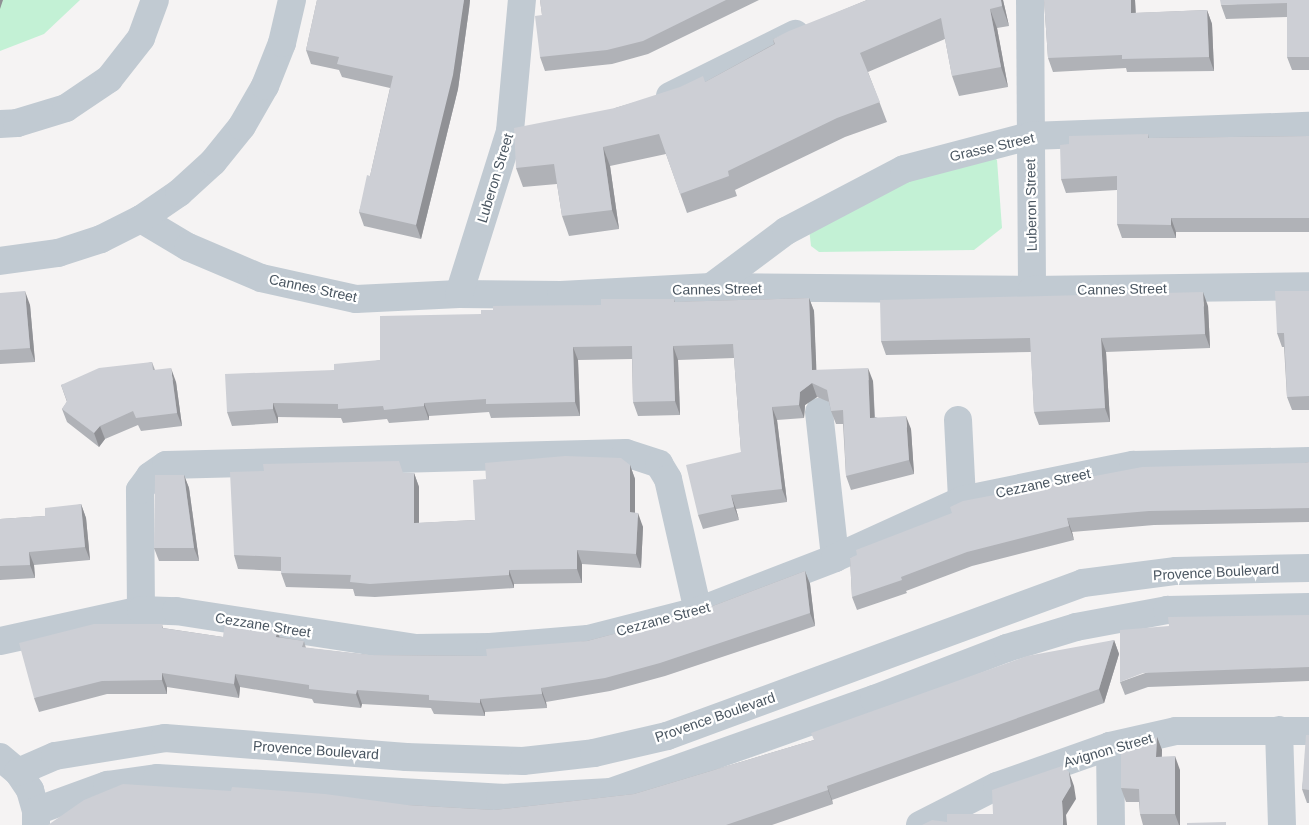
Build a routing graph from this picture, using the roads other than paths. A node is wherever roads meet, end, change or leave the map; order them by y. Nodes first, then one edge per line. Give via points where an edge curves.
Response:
1 (155, 0) edge
2 (292, 0) edge
3 (522, 0) edge
4 (1030, 0) edge
5 (817, 25) edge
6 (646, 103) edge
7 (0, 124) edge
8 (1309, 126) edge
9 (537, 127) edge
10 (510, 130) junction
11 (1030, 136) junction
12 (141, 219) junction
13 (0, 261) edge
14 (1309, 286) edge
15 (711, 288) junction
16 (1032, 290) junction
17 (459, 294) junction
18 (819, 412) dead end
19 (958, 420) dead end
20 (1309, 461) edge
21 (962, 500) junction
22 (835, 558) junction
23 (1309, 568) edge
24 (1309, 607) edge
25 (141, 610) junction
26 (698, 611) junction
27 (0, 641) edge
28 (1279, 730) junction
29 (1309, 731) edge
30 (1110, 746) junction
31 (9, 765) edge
32 (36, 818) edge
33 (920, 825) edge
34 (1111, 825) edge
35 (1282, 825) edge

1 - 7 street via 141,38 110,79 66,108 17,123
2 - 12 street via 282,43 242,126 193,181
3 - 10 street, Luberon Street
4 - 11 street, Luberon Street
5 - 6 street via 682,92
8 - 11 street, Grasse Street
9 - 10 street
10 - 17 street, Luberon Street
11 - 15 street, Grasse Street via 904,169 786,232
11 - 16 street, Luberon Street
12 - 13 street via 101,239 58,253
12 - 17 street, Cannes Street via 188,246 261,278 356,299
14 - 16 street, Cannes Street
15 - 16 street, Cannes Street
15 - 17 street, Cannes Street via 560,295
18 - 22 street
19 - 21 street
20 - 21 street, Cezzane Street via 1133,465
21 - 22 street, Cezzane Street
22 - 26 street, Cezzane Street
23 - 31 street, Provence Boulevard via 1176,571 1083,583 667,736 594,753 523,761 406,757 165,738
24 - 32 street, Provence Boulevard via 1168,610 1076,627 1007,648 874,700 611,792 500,798 157,778 107,785
25 - 26 street, Cezzane Street via 176,611 416,648 490,647 588,639
25 - 26 street via 140,490 150,476 166,465 626,453 659,464 668,479
25 - 27 street, Cezzane Street
28 - 29 street, Avignon Street
28 - 30 street, Avignon Street via 1176,730
28 - 35 street
30 - 33 street, Avignon Street via 997,786
30 - 34 street
31 - 32 street, Provence Boulevard via 30,790

